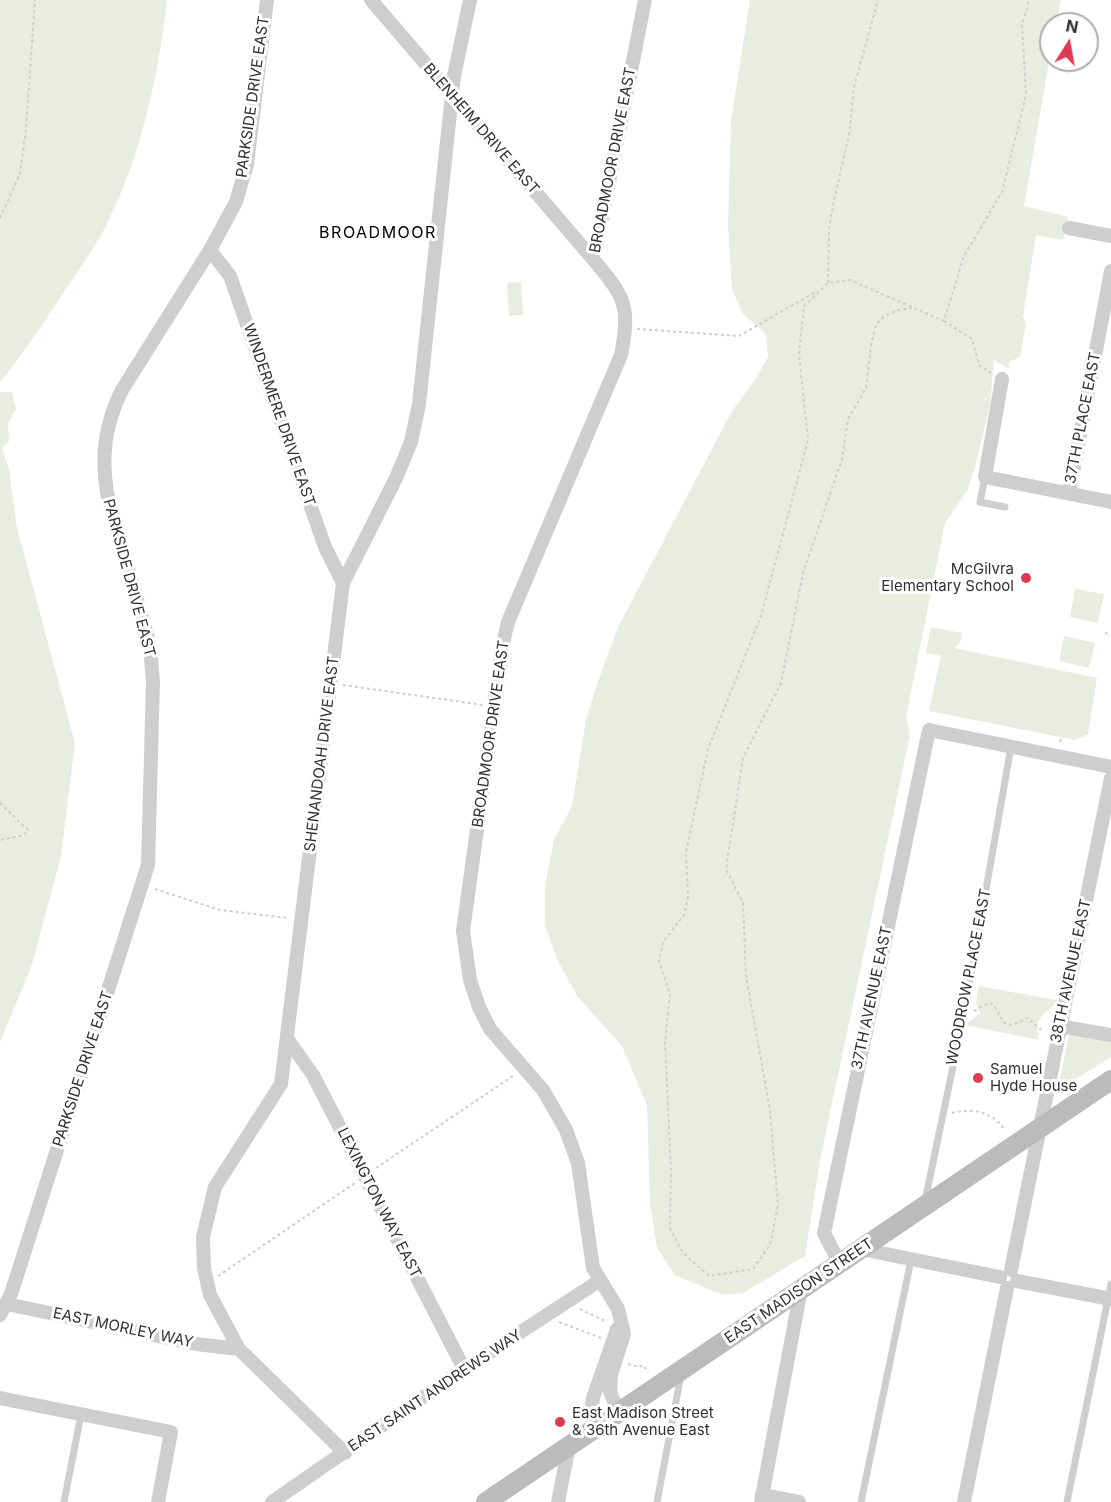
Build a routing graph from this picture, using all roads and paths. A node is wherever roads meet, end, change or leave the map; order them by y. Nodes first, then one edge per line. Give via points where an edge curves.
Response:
1 (35, 0) edge
2 (267, 0) edge
3 (371, 0) edge
4 (470, 0) edge
5 (645, 0) edge
6 (878, 0) edge
7 (1029, 0) edge
8 (452, 97) junction
9 (0, 218) edge
10 (1069, 228) dead end
11 (1111, 236) edge
12 (210, 250) junction
13 (592, 258) junction
14 (1111, 272) edge
15 (828, 282) junction
16 (820, 290) junction
17 (912, 308) junction
18 (945, 321) junction
19 (634, 328) dead end
20 (1002, 379) joint
21 (985, 477) junction
22 (1069, 493) junction
23 (1111, 502) edge
24 (1005, 507) dead end
25 (343, 583) junction
26 (1105, 633) dead end
27 (1111, 634) edge
28 (337, 684) dead end
29 (486, 706) dead end
30 (1011, 747) junction
31 (1111, 767) edge
32 (1111, 778) edge
33 (0, 803) edge
34 (0, 840) edge
35 (149, 888) dead end
36 (292, 919) dead end
37 (965, 1009) junction
38 (1059, 1026) junction
39 (1041, 1030) dead end
40 (1111, 1035) edge
41 (288, 1040) junction
42 (517, 1073) dead end
43 (1111, 1080) edge
44 (944, 1111) junction
45 (1038, 1129) junction
46 (1005, 1130) dead end
47 (371, 1172) dead end
48 (360, 1180) dead end
49 (924, 1206) junction
50 (861, 1249) junction
51 (911, 1260) junction
52 (840, 1264) junction
53 (213, 1278) dead end
54 (1009, 1279) junction
55 (599, 1281) junction
56 (1111, 1284) edge
57 (801, 1289) junction
58 (1110, 1299) edge
59 (575, 1306) dead end
60 (4, 1309) edge
61 (553, 1321) dead end
62 (615, 1323) junction
63 (605, 1339) dead end
64 (239, 1348) junction
65 (623, 1361) dead end
66 (464, 1369) junction
67 (682, 1370) junction
68 (648, 1372) dead end
69 (0, 1398) edge
70 (619, 1413) junction
71 (81, 1415) junction
72 (602, 1424) junction
73 (569, 1446) junction
74 (345, 1453) junction
75 (762, 1498) edge
76 (64, 1502) edge
77 (158, 1502) edge
78 (273, 1502) edge
79 (486, 1502) edge
80 (558, 1502) edge
81 (657, 1502) edge
82 (799, 1502) edge
83 (861, 1502) edge
84 (964, 1502) edge
85 (1067, 1502) edge

1 - 9 path via 20,174
2 - 12 street, PARKSIDE DRIVE EAST via 247,164 236,202
3 - 8 street, BLENHEIM DRIVE EAST
4 - 8 street, SHENANDOAH DRIVE EAST
5 - 13 street, BROADMOOR DRIVE EAST
6 - 15 path via 854,87 849,135 829,229
7 - 18 path via 1022,25 1026,95 1002,192 964,256
8 - 13 street, BLENHEIM DRIVE EAST
8 - 25 street, SHENANDOAH DRIVE EAST via 411,442
10 - 11 street
12 - 25 street, WINDERMERE DRIVE EAST via 230,276 326,547
12 - 60 street, PARKSIDE DRIVE EAST via 122,390 110,414 104,440 107,493 150,646 153,682 148,865
13 - 55 street, BROADMOOR DRIVE EAST via 618,289 626,309 627,328 612,382 508,622 463,931 478,1007 503,1046 543,1090 566,1130 578,1163 589,1254
14 - 22 street, 37TH PLACE EAST
15 - 16 path
15 - 17 path via 850,280
16 - 17 path via 804,306 799,354 808,440 761,616 708,749 686,852 688,897 684,915 663,942 659,963 669,994 665,1042 670,1228 683,1253 709,1276 753,1269 770,1245 778,1205 770,1110 746,976 743,903 726,869 743,758 781,683 803,573 842,459 848,419 866,388 876,325 883,317
16 - 19 path via 740,336
17 - 18 path
18 - 20 path via 972,339 979,365
20 - 21 street
21 - 22 street
21 - 24 lane via 980,502
22 - 23 street
25 - 41 street, SHENANDOAH DRIVE EAST
26 - 27 path
28 - 29 path
30 - 31 street
30 - 37 lane, WOODROW PLACE EAST
30 - 52 street, 37TH AVENUE EAST via 929,730 824,1233
32 - 38 street, 38TH AVENUE EAST
33 - 34 path via 28,830 24,836
35 - 36 path via 220,910
37 - 39 path via 978,1010 989,1003 1004,1023 1012,1025 1028,1018
37 - 44 lane, WOODROW PLACE EAST
38 - 40 street
38 - 45 street, 38TH AVENUE EAST
41 - 64 street, SHENANDOAH DRIVE EAST via 281,1084 225,1169 204,1224 206,1279 217,1311
41 - 66 street, LEXINGTON WAY EAST via 313,1075
42 - 47 path
43 - 45 main road, EAST MADISON STREET
44 - 46 path via 987,1113
44 - 49 lane, WOODROW PLACE EAST
45 - 49 main road, EAST MADISON STREET
45 - 54 street, 38TH AVENUE EAST
48 - 53 path
49 - 50 main road, EAST MADISON STREET
50 - 51 street
50 - 52 main road, EAST MADISON STREET
51 - 54 street
51 - 83 lane
52 - 57 main road, EAST MADISON STREET
54 - 58 street
54 - 84 street, 38TH AVENUE EAST
55 - 62 street, BROADMOOR DRIVE EAST via 618,1309
55 - 66 street, EAST SAINT ANDREWS WAY
56 - 58 lane
57 - 67 main road, EAST MADISON STREET
57 - 75 street
58 - 85 lane
59 - 62 path
60 - 64 street, EAST MORLEY WAY via 196,1344
61 - 63 path
62 - 70 street, BROADMOOR DRIVE EAST via 624,1334 611,1375 610,1392
62 - 72 street via 592,1398
64 - 74 street, SHENANDOAH DRIVE EAST
65 - 68 path via 636,1367 643,1365
66 - 74 street, EAST SAINT ANDREWS WAY
67 - 70 main road, EAST MADISON STREET
67 - 81 lane
69 - 71 street
70 - 72 main road, EAST MADISON STREET
71 - 76 lane
71 - 77 street via 171,1432
72 - 73 main road, EAST MADISON STREET
73 - 79 main road, EAST MADISON STREET
73 - 80 street
74 - 78 street, EAST SAINT ANDREWS WAY
75 - 82 street

